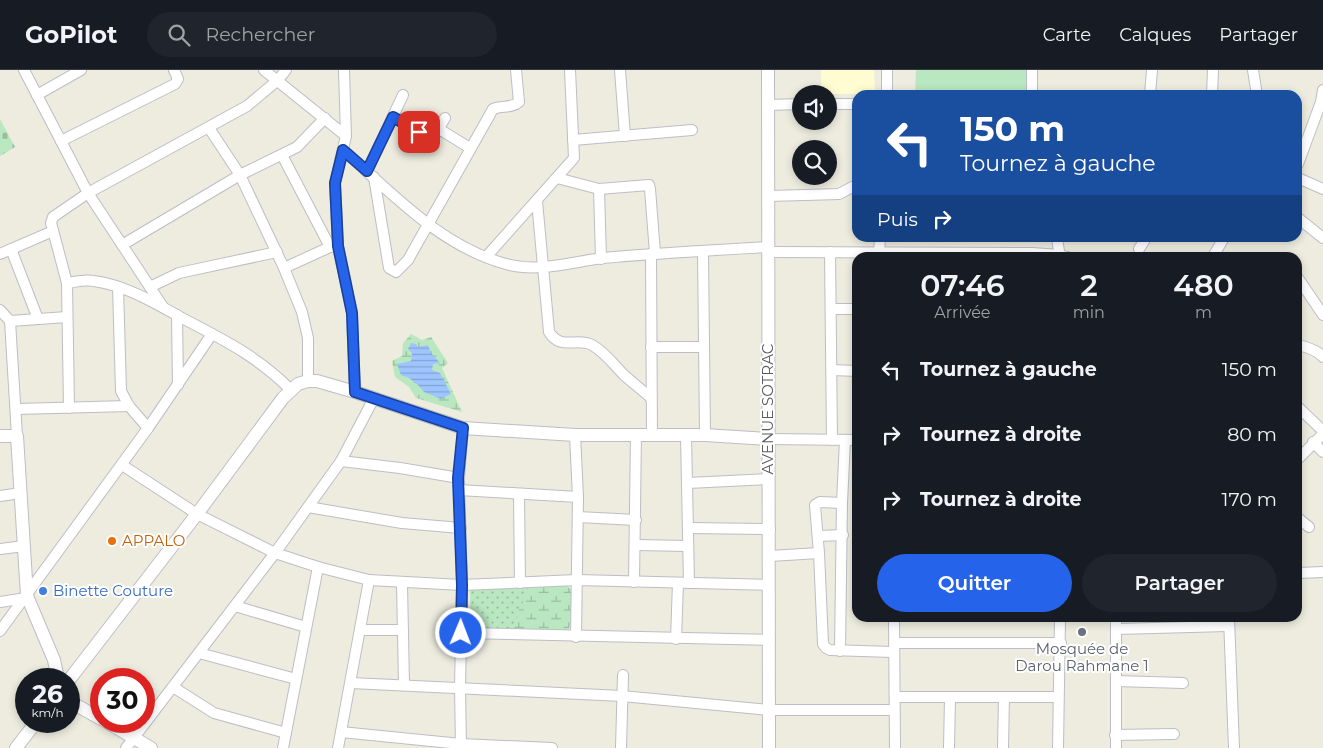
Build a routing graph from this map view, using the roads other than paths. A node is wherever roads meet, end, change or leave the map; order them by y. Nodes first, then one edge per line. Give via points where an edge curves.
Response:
1 (24, 70) edge
2 (81, 70) edge
3 (174, 70) edge
4 (264, 70) edge
5 (286, 70) edge
6 (344, 70) edge
7 (516, 70) edge
8 (570, 70) edge
9 (620, 70) edge
10 (768, 70) edge
11 (887, 70) edge
12 (1032, 70) edge
13 (1152, 70) edge
14 (1213, 70) edge
15 (1253, 70) edge
16 (278, 80) junction
17 (887, 90) edge
18 (1032, 90) edge
19 (1150, 90) edge
20 (1212, 90) edge
21 (1256, 90) edge
22 (1323, 90) edge
23 (37, 95) junction
24 (403, 95) dead end
25 (792, 104) edge
26 (837, 104) edge
27 (852, 104) edge
28 (768, 105) junction
29 (393, 117) junction
30 (326, 118) junction
31 (445, 118) dead end
32 (209, 128) junction
33 (439, 129) junction
34 (692, 130) dead end
35 (346, 136) junction
36 (626, 136) junction
37 (61, 140) junction
38 (573, 140) junction
39 (470, 148) junction
40 (343, 150) junction
41 (1302, 153) edge
42 (282, 154) junction
43 (370, 174) junction
44 (240, 175) junction
45 (557, 178) junction
46 (1302, 180) edge
47 (852, 187) edge
48 (599, 189) junction
49 (1323, 189) edge
50 (88, 193) junction
51 (769, 196) junction
52 (537, 201) junction
53 (1302, 221) edge
54 (428, 224) junction
55 (53, 231) junction
56 (1323, 238) edge
57 (880, 242) edge
58 (1144, 242) edge
59 (122, 245) junction
60 (334, 246) junction
61 (10, 249) junction
62 (1140, 249) dead end
63 (769, 250) junction
64 (703, 251) junction
65 (277, 252) junction
66 (830, 252) junction
67 (879, 252) joint
68 (0, 254) edge
69 (653, 254) junction
70 (486, 257) junction
71 (601, 258) junction
72 (542, 267) junction
73 (284, 268) junction
74 (67, 284) junction
75 (1302, 284) edge
76 (118, 287) junction
77 (150, 287) junction
78 (163, 307) junction
79 (831, 309) junction
80 (852, 309) edge
81 (0, 311) edge
82 (176, 315) junction
83 (1323, 315) edge
84 (67, 317) junction
85 (38, 319) junction
86 (10, 321) junction
87 (212, 334) junction
88 (1302, 346) edge
89 (651, 347) junction
90 (704, 347) junction
91 (1322, 354) edge
92 (832, 370) junction
93 (852, 371) edge
94 (308, 381) junction
95 (178, 385) junction
96 (291, 390) junction
97 (355, 392) junction
98 (374, 398) junction
99 (651, 398) junction
100 (129, 406) junction
101 (69, 408) junction
102 (16, 409) junction
103 (1302, 411) edge
104 (148, 428) junction
105 (463, 428) junction
106 (1323, 432) edge
107 (576, 434) junction
108 (636, 435) junction
109 (652, 435) junction
110 (686, 435) junction
111 (705, 435) junction
112 (0, 436) edge
113 (17, 436) junction
114 (767, 439) junction
115 (832, 440) junction
116 (845, 440) junction
117 (852, 440) edge
118 (1313, 442) junction
119 (1323, 452) edge
120 (1302, 454) edge
121 (340, 461) junction
122 (122, 465) junction
123 (458, 478) junction
124 (768, 479) junction
125 (688, 483) junction
126 (459, 490) junction
127 (21, 493) junction
128 (519, 495) junction
129 (0, 496) edge
130 (578, 497) junction
131 (842, 502) junction
132 (308, 507) junction
133 (197, 514) junction
134 (578, 518) junction
135 (636, 520) junction
136 (1302, 521) edge
137 (1309, 527) dead end
138 (461, 528) junction
139 (688, 528) junction
140 (770, 529) junction
141 (843, 535) junction
142 (818, 536) junction
143 (636, 545) junction
144 (24, 546) junction
145 (688, 546) junction
146 (0, 549) edge
147 (275, 553) junction
148 (819, 553) junction
149 (770, 556) junction
150 (318, 567) junction
151 (1323, 572) edge
152 (1302, 573) edge
153 (369, 580) junction
154 (577, 580) junction
155 (634, 582) junction
156 (402, 583) junction
157 (520, 583) junction
158 (684, 583) junction
159 (462, 585) junction
160 (770, 585) junction
161 (26, 597) junction
162 (0, 602) edge
163 (235, 606) junction
164 (894, 622) edge
165 (1060, 622) edge
166 (1116, 622) edge
167 (1228, 622) edge
168 (306, 627) junction
169 (1116, 629) junction
170 (360, 630) junction
171 (403, 630) junction
172 (0, 631) edge
173 (461, 633) junction
174 (576, 637) junction
175 (676, 639) junction
176 (770, 640) junction
177 (1061, 643) junction
178 (894, 648) junction
179 (840, 651) junction
180 (199, 653) junction
181 (56, 668) edge
182 (78, 668) edge
183 (623, 675) dead end
184 (296, 680) junction
185 (1116, 681) junction
186 (351, 683) junction
187 (1183, 683) dead end
188 (404, 685) junction
189 (173, 687) junction
190 (460, 688) junction
191 (622, 696) junction
192 (1058, 696) junction
193 (895, 697) junction
194 (1004, 697) junction
195 (950, 698) junction
196 (769, 710) junction
197 (894, 710) junction
198 (341, 732) junction
199 (28, 733) edge
200 (119, 733) edge
201 (286, 733) junction
202 (1174, 734) dead end
203 (1115, 735) junction
204 (130, 743) edge
205 (461, 746) edge
206 (16, 748) edge
207 (151, 748) edge
208 (283, 748) edge
209 (338, 748) edge
210 (552, 748) edge
211 (621, 748) edge
212 (769, 748) edge
213 (895, 748) edge
214 (948, 748) edge
215 (1003, 748) edge
216 (1058, 748) edge
217 (1116, 748) edge
218 (1234, 748) edge

1 - 23 street
2 - 23 street
3 - 37 street via 178,79 175,84
4 - 16 street
5 - 16 street
6 - 35 street
7 - 39 street via 519,102 493,109
8 - 38 street
9 - 36 street
10 - 28 street, AVENUE SOTRAC
11 - 17 street
12 - 18 street
13 - 19 street
14 - 20 street
15 - 21 street
16 - 30 street
16 - 32 street via 247,106
22 - 41 street
23 - 37 street
24 - 29 street
25 - 28 street
26 - 27 street
28 - 51 street, AVENUE SOTRAC
29 - 33 street via 432,140
29 - 43 street
30 - 35 street
30 - 42 street via 297,148
31 - 33 street
32 - 44 street
32 - 50 street
33 - 39 street
34 - 36 street
35 - 40 street
36 - 38 street
37 - 50 street
38 - 45 street via 574,158
39 - 54 street
40 - 43 street
40 - 60 street via 335,183
42 - 44 street
42 - 60 street
43 - 54 street
43 - 54 street via 389,268 396,272 408,260
44 - 59 street
44 - 65 street
45 - 48 street
45 - 52 street
46 - 49 street
47 - 51 street via 839,194
48 - 69 street via 648,185
48 - 71 street
50 - 55 street via 53,217
50 - 59 street
51 - 63 street, AVENUE SOTRAC
52 - 70 street
52 - 72 street
53 - 56 street
54 - 70 street via 463,247
55 - 61 street
55 - 74 street
57 - 67 street
58 - 62 street
59 - 77 street
60 - 73 street
60 - 97 street via 352,313
61 - 68 street
61 - 85 street
63 - 64 street
63 - 66 street
63 - 114 street, AVENUE SOTRAC
64 - 69 street
64 - 90 street
65 - 73 street
65 - 77 street via 178,273
66 - 67 street
66 - 79 street
69 - 71 street
69 - 89 street
70 - 72 street via 506,265
71 - 72 street
72 - 99 street via 552,336 562,343 590,344
73 - 94 street via 306,326
74 - 76 street via 91,280
74 - 84 street
75 - 83 street
76 - 78 street
76 - 100 street via 121,391
77 - 78 street
78 - 82 street
79 - 80 street
79 - 92 street
81 - 86 street
82 - 87 street
82 - 95 street
84 - 85 street
84 - 101 street
85 - 86 street
86 - 102 street
87 - 95 street
87 - 96 street via 246,353
88 - 91 street
89 - 90 street
89 - 99 street
90 - 111 street
92 - 93 street
92 - 115 street
94 - 96 street
94 - 97 street
95 - 104 street
96 - 133 street
97 - 98 street
98 - 105 street
98 - 121 street
99 - 109 street
100 - 101 street
100 - 104 street
101 - 102 street
102 - 113 street
103 - 106 street
104 - 122 street
105 - 107 street
105 - 123 street
106 - 118 street
107 - 108 street
107 - 130 street
108 - 109 street
108 - 135 street
109 - 110 street
110 - 111 street
110 - 125 street
111 - 114 street
112 - 113 street
113 - 127 street
114 - 115 street
114 - 124 street, AVENUE SOTRAC
115 - 116 street
116 - 117 street
116 - 131 street
118 - 119 street
118 - 120 street
121 - 123 street
121 - 132 street
122 - 133 street
122 - 161 street
123 - 126 street
124 - 125 street
124 - 140 street, AVENUE SOTRAC
125 - 139 street
126 - 128 street
126 - 138 street
127 - 129 street
127 - 144 street
128 - 130 street
128 - 157 street
130 - 134 street
131 - 141 street
131 - 142 street via 816,503
132 - 138 street via 402,523
132 - 147 street
133 - 147 street
133 - 182 street
134 - 135 street
134 - 154 street
135 - 143 street
136 - 137 street
138 - 159 street
139 - 140 street
139 - 145 street
140 - 149 street, AVENUE SOTRAC
141 - 142 street
141 - 179 street
142 - 148 street
143 - 145 street
143 - 155 street
144 - 146 street
144 - 161 street
145 - 158 street
147 - 150 street
147 - 163 street
148 - 149 street
148 - 179 street via 822,641 826,648
149 - 160 street, AVENUE SOTRAC
150 - 153 street
150 - 168 street
151 - 152 street
153 - 156 street
153 - 170 street
154 - 155 street
154 - 157 street
154 - 174 street
155 - 158 street
156 - 159 street
156 - 171 street
157 - 159 street
158 - 160 street
158 - 175 street
159 - 173 street
160 - 176 street, AVENUE SOTRAC
161 - 162 street
161 - 172 street
161 - 181 street
163 - 168 street
163 - 180 street
164 - 178 street
165 - 177 street
166 - 169 street
167 - 169 street
167 - 218 street
168 - 184 street
169 - 185 street
170 - 171 street
170 - 186 street
171 - 188 street
173 - 174 street
173 - 190 street
174 - 175 street
175 - 176 street
176 - 196 street, AVENUE SOTRAC
177 - 178 street
177 - 192 street
178 - 179 street
178 - 193 street
180 - 184 street
180 - 189 street
183 - 191 street
184 - 201 street
185 - 187 street
185 - 203 street
186 - 188 street
186 - 198 street
188 - 190 street
189 - 201 street via 214,713
189 - 204 street
190 - 191 street
190 - 205 street
191 - 196 street
191 - 211 street
192 - 194 street
192 - 216 street
193 - 195 street
193 - 197 street
194 - 195 street
194 - 215 street
195 - 214 street
196 - 197 street
196 - 212 street, AVENUE SOTRAC
197 - 213 street
198 - 205 street
198 - 209 street
199 - 206 street
200 - 204 street
201 - 208 street
202 - 203 street
203 - 217 street
204 - 207 street
205 - 210 street

